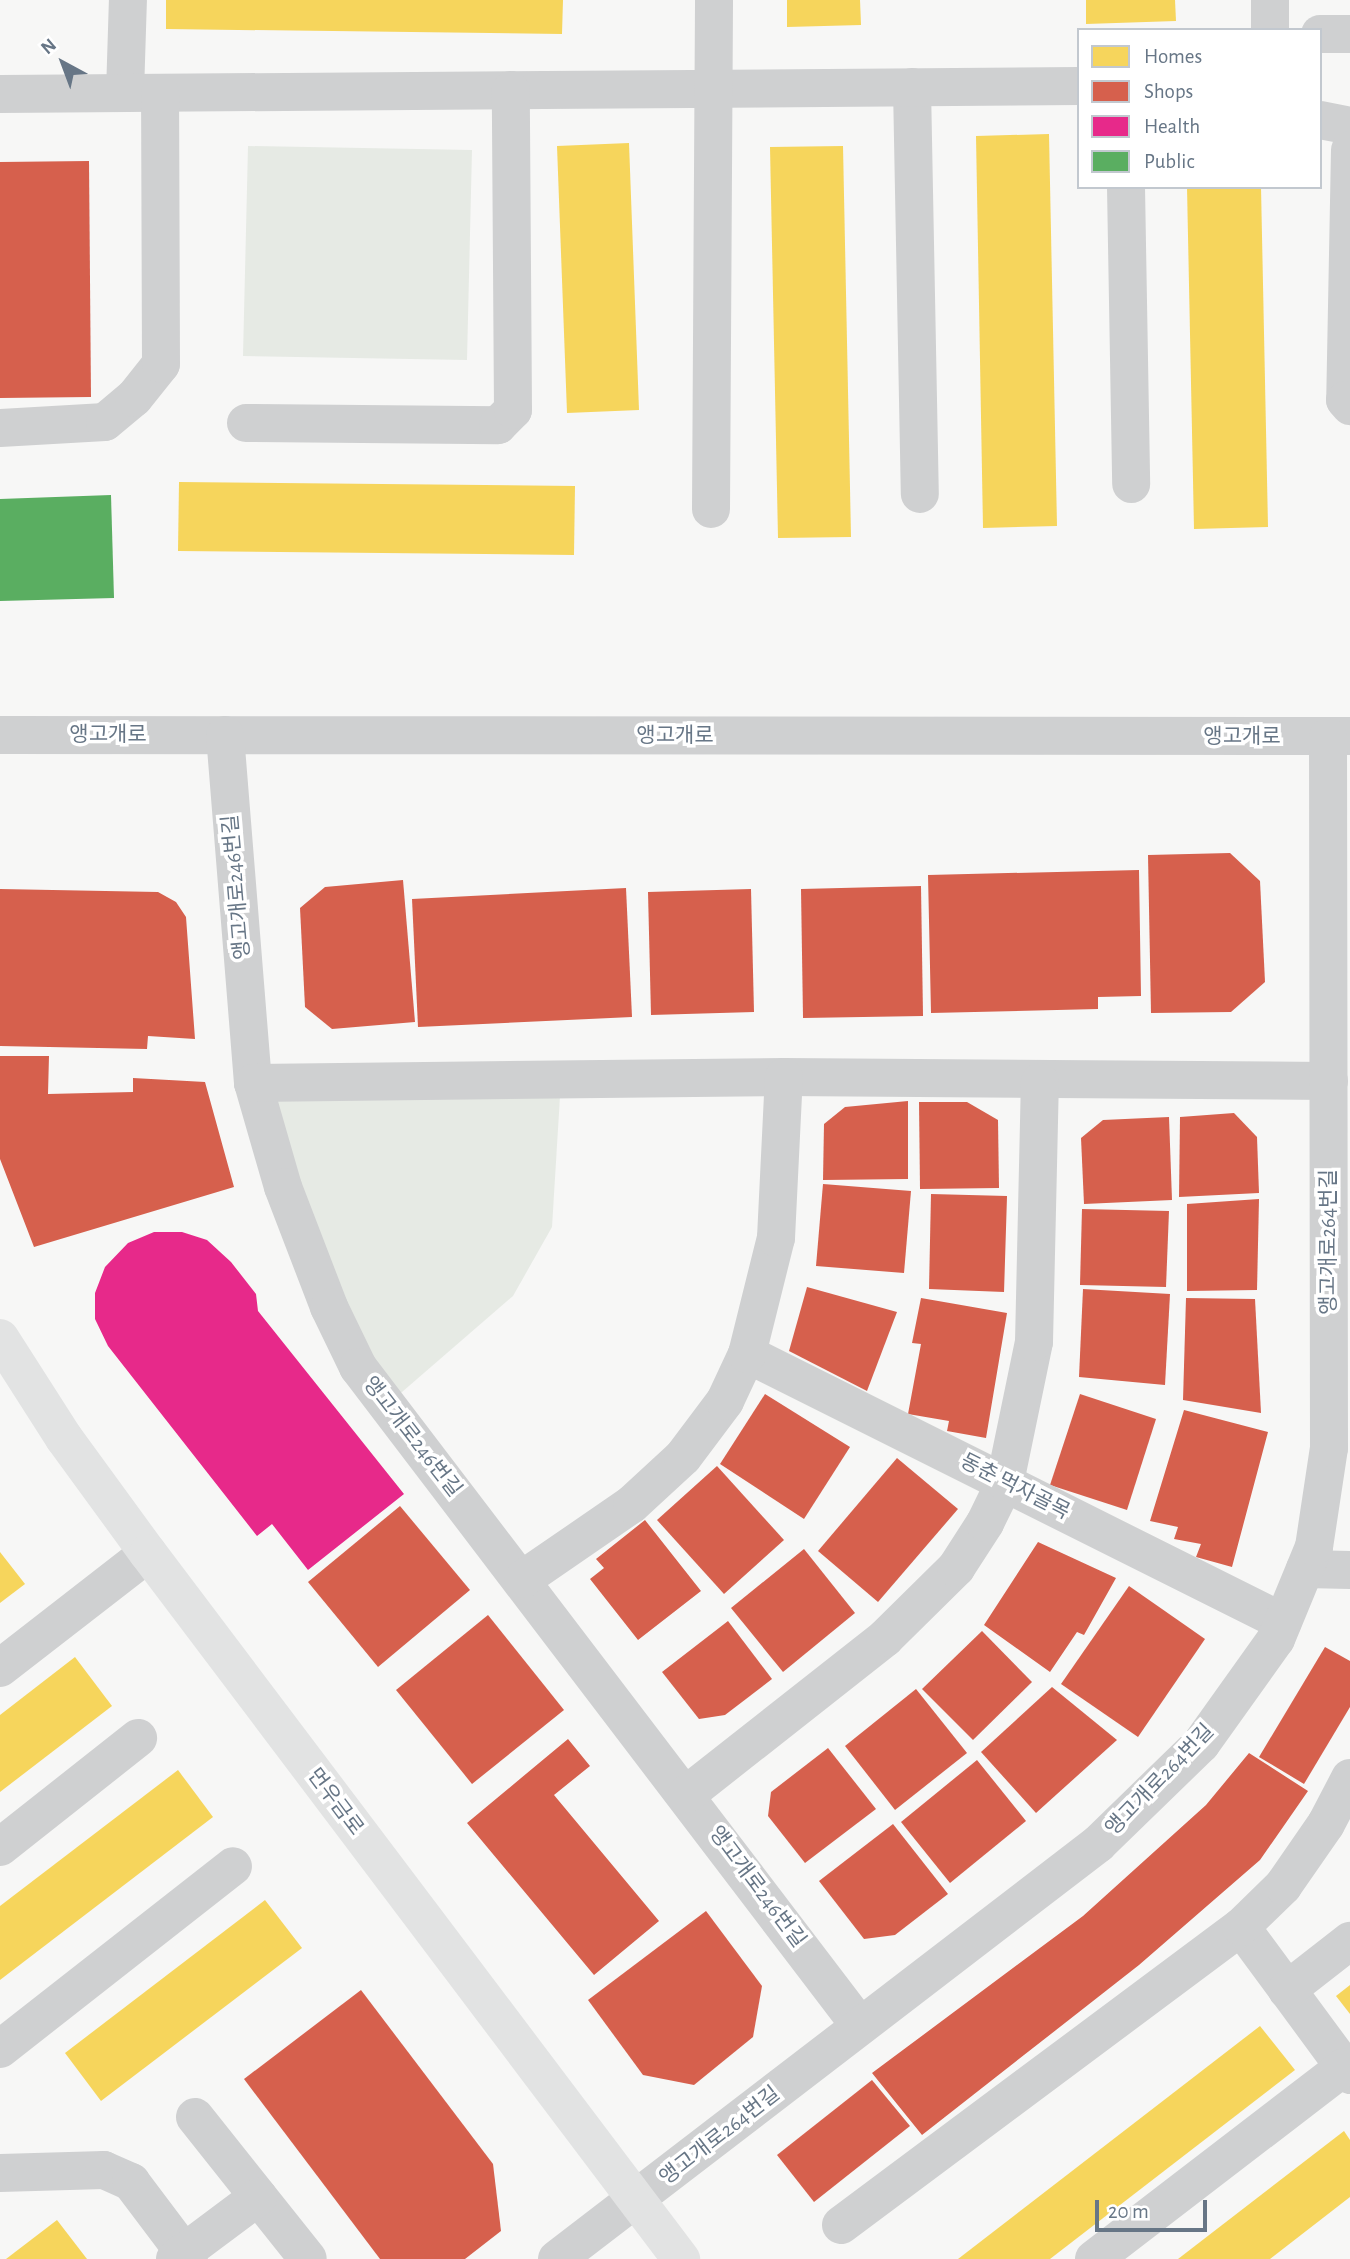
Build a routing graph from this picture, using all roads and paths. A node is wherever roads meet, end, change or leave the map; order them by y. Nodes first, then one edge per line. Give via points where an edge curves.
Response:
1 (128, 0) edge
2 (714, 0) edge
3 (1322, 34) edge
4 (1350, 34) edge
5 (1077, 86) edge
6 (912, 88) junction
7 (713, 89) junction
8 (511, 90) junction
9 (142, 93) junction
10 (0, 94) edge
11 (1322, 120) edge
12 (1350, 126) edge
13 (1350, 150) edge
14 (1126, 189) edge
15 (1348, 320) edge
16 (1350, 405) edge
17 (246, 423) dead end
18 (0, 428) edge
19 (1130, 484) dead end
20 (920, 494) dead end
21 (711, 509) dead end
22 (0, 735) edge
23 (225, 736) junction
24 (1339, 737) edge
25 (785, 1077) junction
26 (1329, 1081) junction
27 (1040, 1082) junction
28 (253, 1083) junction
29 (0, 1338) edge
30 (747, 1354) junction
31 (1005, 1482) junction
32 (148, 1553) junction
33 (1305, 1569) junction
34 (1350, 1570) edge
35 (523, 1579) junction
36 (1283, 1622) junction
37 (0, 1668) edge
38 (138, 1738) dead end
39 (1350, 1778) edge
40 (687, 1794) junction
41 (0, 1847) edge
42 (233, 1866) dead end
43 (1241, 1927) junction
44 (1350, 1941) edge
45 (1287, 1990) junction
46 (860, 2026) junction
47 (0, 2049) edge
48 (1347, 2071) edge
49 (194, 2117) dead end
50 (0, 2173) edge
51 (258, 2197) junction
52 (636, 2202) junction
53 (841, 2225) dead end
54 (183, 2257) edge
55 (308, 2259) edge
56 (557, 2259) edge
57 (681, 2259) edge
58 (1094, 2259) edge

1 - 9 street
2 - 7 street
3 - 4 street
5 - 6 street
6 - 7 street
6 - 20 street
7 - 8 street
7 - 21 street
8 - 9 street
8 - 17 street via 513,410 498,425
9 - 10 street
9 - 18 street via 161,364 134,398 104,422
11 - 12 street
13 - 15 street
14 - 19 street
15 - 16 street via 1345,400
22 - 23 street, 앵고개로
23 - 24 street, 앵고개로
23 - 28 street, 앵고개로246번길
24 - 26 street, 앵고개로264번길
25 - 27 street
25 - 28 street
25 - 30 street via 776,1238
26 - 27 street
26 - 33 street, 앵고개로264번길 via 1329,1448 1314,1547
27 - 31 street via 1034,1342
28 - 35 street, 앵고개로246번길 via 284,1187 329,1307 358,1367
29 - 32 main road, 먼우금로 via 64,1438
30 - 31 street, 동춘 먹자골목
30 - 35 street via 725,1401 683,1457 632,1504
31 - 36 street, 동춘 먹자골목
31 - 40 street via 956,1568 926,1599 885,1638
32 - 37 street
32 - 52 main road, 먼우금로
33 - 34 street
33 - 36 street, 앵고개로264번길
35 - 40 street, 앵고개로246번길
36 - 46 street, 앵고개로264번길 via 1276,1639 1201,1744 1098,1844
38 - 41 street
39 - 43 street via 1326,1824 1283,1885
40 - 46 street, 앵고개로246번길
42 - 47 street
43 - 45 street
43 - 53 street
44 - 45 street
45 - 48 street
46 - 52 street, 앵고개로264번길
48 - 58 street
49 - 51 street
50 - 54 street via 104,2170 131,2182
51 - 54 street
51 - 55 street
52 - 56 street, 앵고개로264번길
52 - 57 main road, 먼우금로

